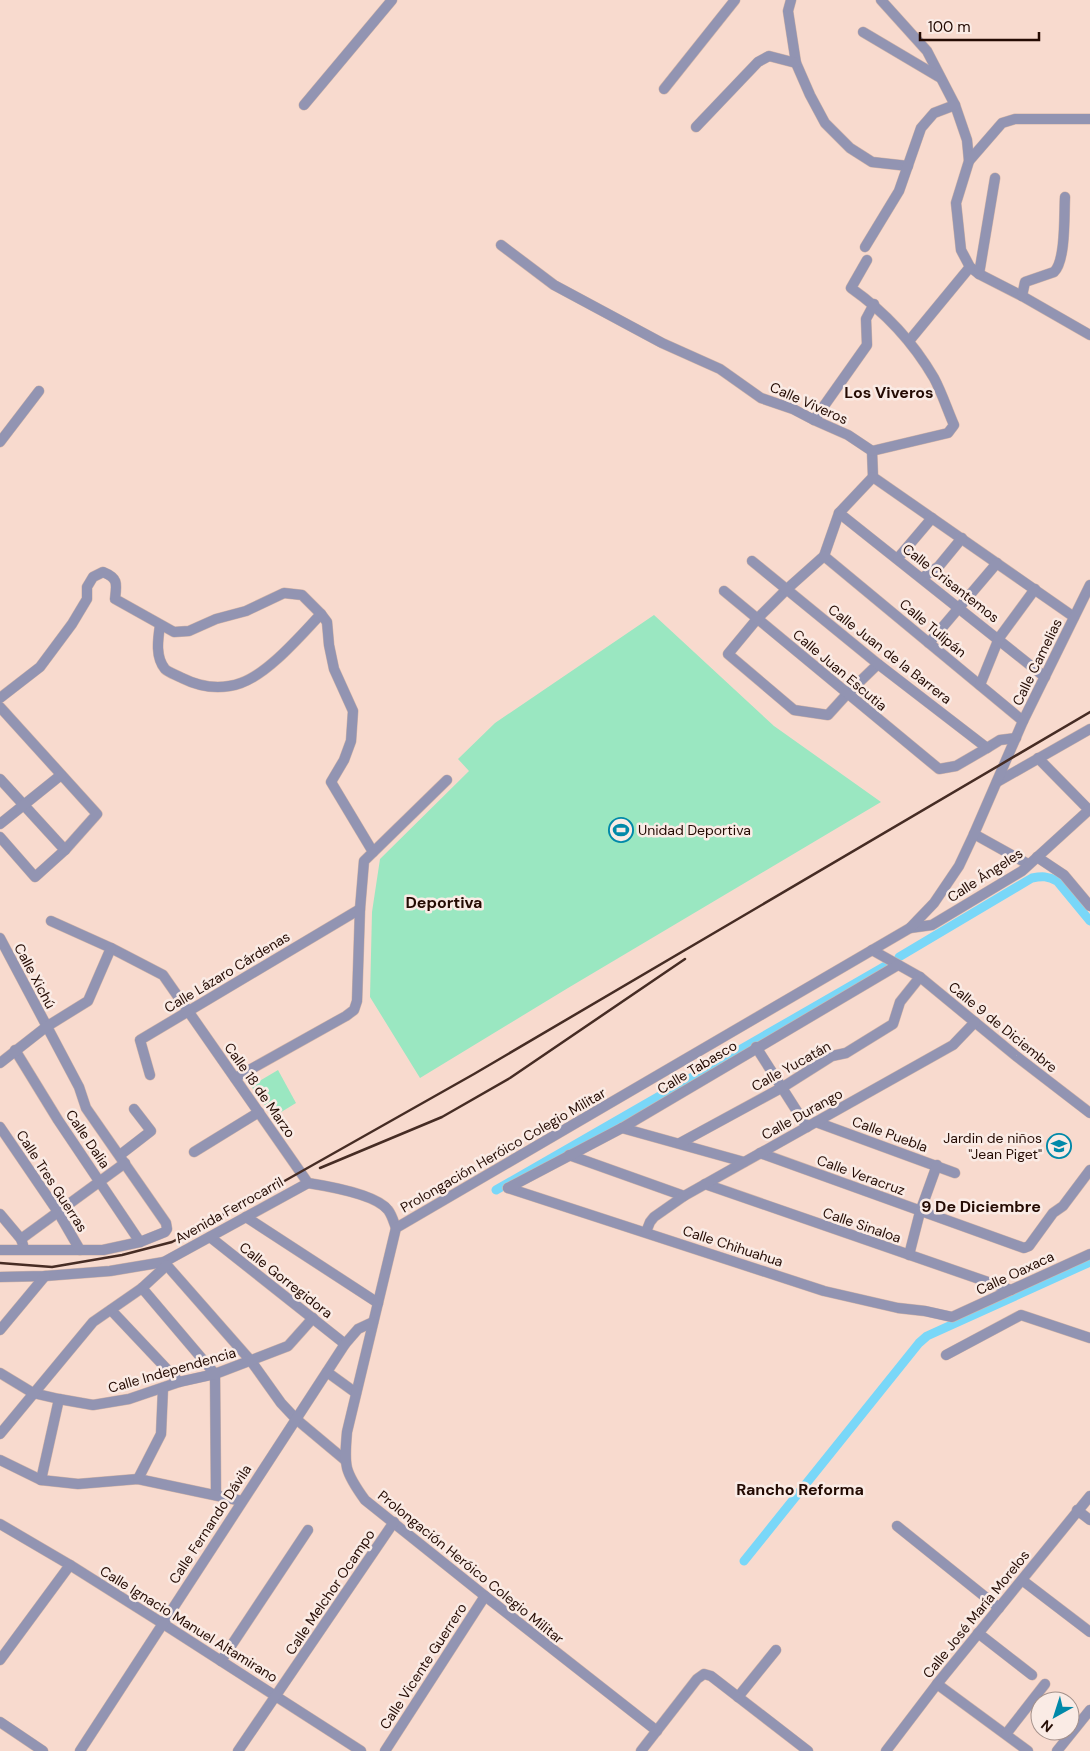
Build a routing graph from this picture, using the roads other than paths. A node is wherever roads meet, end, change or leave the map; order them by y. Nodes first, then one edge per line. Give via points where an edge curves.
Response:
1 (392, 0) edge
2 (735, 0) edge
3 (792, 0) edge
4 (881, 0) edge
5 (863, 32) dead end
6 (796, 62) junction
7 (940, 77) junction
8 (664, 89) dead end
9 (955, 105) junction
10 (304, 106) dead end
11 (1090, 119) edge
12 (696, 127) dead end
13 (969, 161) junction
14 (908, 166) junction
15 (995, 178) dead end
16 (1065, 197) dead end
17 (501, 244) dead end
18 (865, 247) dead end
19 (868, 260) dead end
20 (970, 267) junction
21 (979, 274) junction
22 (1022, 296) junction
23 (874, 304) junction
24 (1090, 335) edge
25 (909, 341) junction
26 (39, 391) dead end
27 (814, 420) junction
28 (0, 442) edge
29 (872, 451) junction
30 (872, 477) junction
31 (839, 513) junction
32 (932, 518) junction
33 (962, 538) junction
34 (824, 556) junction
35 (898, 558) junction
36 (752, 561) dead end
37 (997, 563) junction
38 (922, 578) junction
39 (1090, 585) edge
40 (786, 589) junction
41 (1035, 589) junction
42 (724, 591) dead end
43 (959, 607) junction
44 (321, 614) junction
45 (1074, 617) junction
46 (757, 619) junction
47 (160, 625) junction
48 (999, 638) junction
49 (929, 643) junction
50 (878, 664) junction
51 (1045, 677) junction
52 (980, 685) junction
53 (847, 694) junction
54 (0, 698) edge
55 (0, 707) edge
56 (1023, 721) junction
57 (1090, 729) edge
58 (1016, 738) junction
59 (987, 748) junction
60 (1010, 752) joint
61 (1038, 758) junction
62 (61, 775) junction
63 (0, 779) edge
64 (447, 780) dead end
65 (997, 782) junction
66 (24, 804) junction
67 (1090, 810) edge
68 (0, 824) edge
69 (974, 834) junction
70 (0, 837) edge
71 (65, 850) junction
72 (373, 852) junction
73 (1038, 857) junction
74 (1028, 864) junction
75 (1090, 906) edge
76 (360, 909) junction
77 (51, 921) dead end
78 (910, 928) junction
79 (0, 938) edge
80 (111, 948) junction
81 (872, 950) junction
82 (898, 965) junction
83 (920, 977) junction
84 (187, 1012) junction
85 (975, 1022) junction
86 (46, 1027) junction
87 (756, 1047) junction
88 (15, 1050) junction
89 (0, 1063) edge
90 (150, 1075) dead end
91 (235, 1078) junction
92 (783, 1087) junction
93 (134, 1109) dead end
94 (259, 1112) junction
95 (1090, 1113) edge
96 (811, 1124) junction
97 (0, 1126) edge
98 (622, 1128) junction
99 (680, 1143) junction
100 (194, 1152) dead end
101 (760, 1153) junction
102 (569, 1155) junction
103 (122, 1159) junction
104 (744, 1162) junction
105 (937, 1165) junction
106 (1090, 1170) edge
107 (955, 1173) dead end
108 (100, 1182) junction
109 (308, 1182) junction
110 (705, 1184) junction
111 (508, 1188) joint
112 (684, 1196) junction
113 (58, 1212) junction
114 (920, 1212) junction
115 (0, 1214) edge
116 (246, 1217) junction
117 (396, 1228) junction
118 (646, 1232) junction
119 (210, 1237) junction
120 (21, 1239) junction
121 (140, 1242) junction
122 (0, 1250) edge
123 (24, 1250) junction
124 (80, 1250) junction
125 (1090, 1254) edge
126 (909, 1256) junction
127 (165, 1264) junction
128 (45, 1276) junction
129 (0, 1277) edge
130 (142, 1288) junction
131 (1011, 1290) junction
132 (378, 1304) junction
133 (111, 1310) junction
134 (952, 1317) joint
135 (314, 1318) junction
136 (373, 1322) junction
137 (0, 1330) edge
138 (1090, 1338) edge
139 (345, 1344) junction
140 (946, 1355) dead end
141 (250, 1361) junction
142 (327, 1372) junction
143 (0, 1374) edge
144 (215, 1374) junction
145 (179, 1382) junction
146 (163, 1388) junction
147 (356, 1393) junction
148 (33, 1394) junction
149 (59, 1400) junction
150 (296, 1419) junction
151 (0, 1434) edge
152 (0, 1460) edge
153 (345, 1460) junction
154 (138, 1479) junction
155 (41, 1480) junction
156 (216, 1495) junction
157 (1090, 1496) edge
158 (242, 1501) junction
159 (1077, 1510) junction
160 (1090, 1520) edge
161 (394, 1522) junction
162 (0, 1524) edge
163 (897, 1526) dead end
164 (308, 1530) dead end
165 (70, 1565) junction
166 (1022, 1580) junction
167 (485, 1596) junction
168 (999, 1608) junction
169 (162, 1623) junction
170 (1090, 1632) edge
171 (978, 1633) junction
172 (776, 1650) dead end
173 (0, 1660) edge
174 (222, 1661) junction
175 (1032, 1675) dead end
176 (936, 1684) junction
177 (1045, 1684) dead end
178 (277, 1696) junction
179 (738, 1697) junction
180 (1090, 1710) edge
181 (0, 1722) edge
182 (657, 1731) junction
183 (1006, 1734) junction
184 (43, 1751) edge
185 (80, 1751) edge
186 (238, 1751) edge
187 (361, 1751) edge
188 (385, 1751) edge
189 (641, 1751) edge
190 (808, 1751) edge
191 (886, 1751) edge
192 (1028, 1751) edge
193 (1057, 1751) edge

1 - 10 street
2 - 8 street
3 - 6 street via 788,11
4 - 7 street via 927,51
5 - 7 street
6 - 12 street via 769,56 758,62
6 - 14 street via 825,123 850,148 872,162
7 - 9 street
9 - 13 street via 967,140
9 - 14 street via 934,113 921,128
11 - 13 street via 1015,119 1002,123
13 - 20 street via 956,203 961,250
14 - 18 street via 899,191
15 - 21 street
16 - 22 street via 1064,244 1058,269 1025,282
17 - 27 street, Calle Viveros via 554,285 662,343 720,369 761,398
19 - 23 street via 851,288
20 - 21 street
20 - 25 street
21 - 22 street
22 - 24 street
23 - 25 street
23 - 27 street via 866,319 867,345
25 - 29 street via 935,380 954,424 952,430
26 - 28 street
27 - 29 street, Calle Viveros via 848,435
29 - 30 street
30 - 31 street
30 - 32 street
31 - 34 street
31 - 35 street, Calle Crisantemos
32 - 33 street
32 - 35 street
33 - 37 street
33 - 38 street via 939,566
34 - 40 street
34 - 49 street, Calle Tulipán
35 - 38 street, Calle Crisantemos
36 - 40 street, Calle Juan de la Barrera
37 - 41 street
37 - 43 street
38 - 43 street, Calle Crisantemos
39 - 45 street, Calle Camelias
40 - 46 street
40 - 50 street, Calle Juan de la Barrera
41 - 45 street
41 - 48 street
42 - 46 street, Calle Juan Escutia
43 - 48 street, Calle Crisantemos
43 - 49 street
44 - 47 street via 302,596 284,593 246,611 189,631 174,632
44 - 47 street via 266,668 241,683 219,688 194,684 166,669 159,656
44 - 72 street via 327,622 334,669 353,712 351,741 331,782
45 - 51 street, Calle Camelias
46 - 53 street, Calle Juan Escutia
46 - 53 street via 728,654 794,710 828,716
47 - 54 street via 115,599 117,585 113,576 103,572 93,577 87,599 40,667
48 - 51 street, Calle Crisantemos
48 - 52 street
49 - 52 street, Calle Tulipán
50 - 53 street
50 - 59 street, Calle Juan de la Barrera
51 - 56 street, Calle Camelias
52 - 56 street, Calle Tulipán
53 - 59 street, Calle Juan Escutia via 939,770 956,766
55 - 62 street
56 - 58 street, Calle Camelias
57 - 61 street
58 - 59 street via 1000,740
58 - 60 street, Calle Camelias
60 - 65 street, Prolongación Heróico Colegio Militar
61 - 65 street
61 - 67 street
62 - 66 street
62 - 71 street via 97,814
63 - 66 street
64 - 72 street
65 - 69 street, Prolongación Heróico Colegio Militar
66 - 68 street
66 - 71 street
67 - 73 street, Calle Ángeles
69 - 74 street
69 - 78 street, Prolongación Heróico Colegio Militar via 959,866 934,903
70 - 71 street via 35,877
72 - 76 street via 364,861
73 - 74 street, Calle Ángeles
73 - 75 street via 1064,876
74 - 78 street, Calle Ángeles via 1022,871 932,925
76 - 84 street, Calle Lázaro Cárdenas
76 - 91 street via 354,1010
77 - 80 street, Calle 18 de Marzo
78 - 81 street, Prolongación Heróico Colegio Militar
79 - 86 street, Calle Xichú
80 - 84 street, Calle 18 de Marzo via 163,975
80 - 86 street via 88,1001
81 - 82 street
81 - 117 street, Prolongación Heróico Colegio Militar
82 - 83 street, Calle 9 de Diciembre
82 - 87 street, Calle Tabasco
83 - 85 street, Calle 9 de Diciembre
83 - 92 street, Calle Yucatán via 900,1002 893,1024 846,1053 832,1056
84 - 90 street, Calle Lázaro Cárdenas via 140,1040
84 - 91 street, Calle 18 de Marzo
85 - 95 street, Calle 9 de Diciembre
85 - 96 street, Calle Durango via 953,1045
86 - 88 street
86 - 103 street, Calle Xichú via 79,1087 86,1108
87 - 92 street
87 - 98 street, Calle Tabasco
88 - 89 street
88 - 108 street, Calle Dalia
91 - 94 street, Calle 18 de Marzo
92 - 96 street
92 - 99 street, Calle Yucatán
93 - 103 street via 151,1131
94 - 100 street
94 - 109 street, Calle 18 de Marzo
96 - 101 street, Calle Durango
96 - 105 street, Calle Puebla
97 - 113 street, Calle Tres Guerras
98 - 99 street
98 - 102 street, Calle Tabasco
99 - 104 street
101 - 104 street, Calle Durango
101 - 114 street, Calle Veracruz
102 - 111 street, Calle Tabasco
102 - 112 street
103 - 108 street
103 - 121 street, Calle Xichú via 166,1224 165,1232
104 - 110 street, Calle Durango
105 - 107 street, Calle Puebla
105 - 114 street
106 - 114 street, Calle Veracruz via 1063,1206 1052,1213 1029,1246 1024,1248
108 - 113 street
108 - 121 street, Calle Dalia
109 - 116 street, Avenida Ferrocarril
109 - 117 street via 370,1198 388,1209
110 - 112 street, Calle Durango
110 - 126 street, Calle Sinaloa
111 - 118 street, Calle Chihuahua
112 - 118 street, Calle Durango via 654,1217
113 - 120 street
113 - 124 street, Calle Tres Guerras
114 - 126 street
115 - 120 street
116 - 119 street, Avenida Ferrocarril
116 - 132 street
117 - 132 street, Prolongación Heróico Colegio Militar
118 - 134 street, Calle Chihuahua via 824,1290
119 - 127 street, Avenida Ferrocarril
119 - 135 street, Calle Gorregidora
120 - 123 street
121 - 124 street via 103,1250
122 - 123 street
123 - 124 street
125 - 131 street, Calle Oaxaca
126 - 131 street, Calle Sinaloa
127 - 128 street
127 - 130 street
127 - 141 street
128 - 129 street
128 - 137 street
130 - 133 street
130 - 144 street
131 - 134 street, Calle Oaxaca
132 - 136 street, Prolongación Heróico Colegio Militar
133 - 145 street
133 - 148 street via 93,1322
135 - 139 street, Calle Gorregidora
135 - 141 street, Calle Independencia via 288,1346
136 - 139 street, Calle Fernando Dávila via 358,1329
136 - 147 street, Prolongación Heróico Colegio Militar
138 - 140 street via 1021,1314
139 - 142 street, Calle Fernando Dávila
141 - 144 street, Calle Independencia
141 - 150 street
142 - 147 street
142 - 150 street, Calle Fernando Dávila
143 - 148 street, Calle Independencia
144 - 145 street, Calle Independencia
144 - 156 street
145 - 146 street, Calle Independencia
146 - 149 street, Calle Independencia via 129,1399 93,1405
146 - 154 street via 160,1434
147 - 153 street, Prolongación Heróico Colegio Militar via 347,1432
148 - 149 street, Calle Independencia
148 - 151 street
149 - 155 street
150 - 153 street
150 - 158 street, Calle Fernando Dávila
152 - 155 street
153 - 161 street, Prolongación Heróico Colegio Militar via 350,1479 365,1500
154 - 155 street via 78,1484
154 - 156 street
156 - 158 street
157 - 159 street, Calle José María Morelos
158 - 169 street, Calle Fernando Dávila
159 - 160 street
159 - 166 street, Calle José María Morelos
161 - 167 street, Prolongación Heróico Colegio Militar
161 - 178 street, Calle Melchor Ocampo
162 - 165 street, Calle Ignacio Manuel Altamirano
163 - 168 street
164 - 174 street
165 - 169 street, Calle Ignacio Manuel Altamirano
165 - 173 street
166 - 168 street, Calle José María Morelos
166 - 170 street
167 - 182 street, Prolongación Heróico Colegio Militar
167 - 188 street, Calle Vicente Guerrero
168 - 171 street, Calle José María Morelos
169 - 174 street, Calle Ignacio Manuel Altamirano
169 - 185 street, Calle Fernando Dávila
171 - 175 street
171 - 176 street, Calle José María Morelos
172 - 179 street
174 - 178 street, Calle Ignacio Manuel Altamirano
176 - 183 street
176 - 191 street, Calle José María Morelos
177 - 183 street
178 - 186 street, Calle Melchor Ocampo
178 - 187 street, Calle Ignacio Manuel Altamirano
179 - 182 street via 704,1674
179 - 190 street
180 - 193 street
181 - 184 street
182 - 189 street
183 - 192 street

